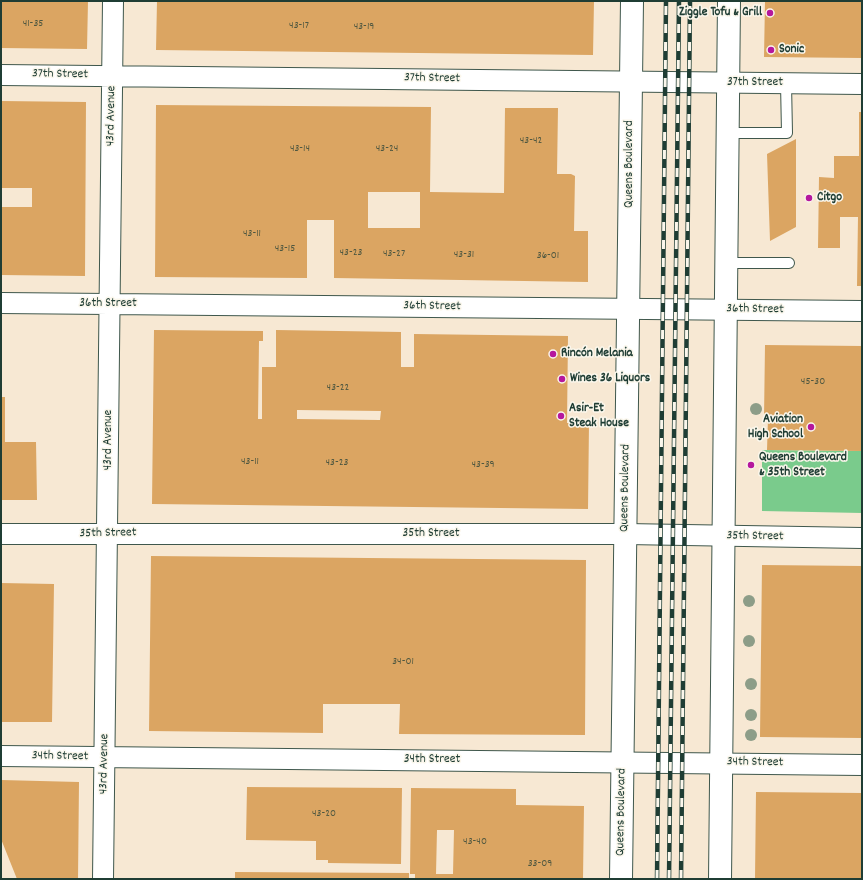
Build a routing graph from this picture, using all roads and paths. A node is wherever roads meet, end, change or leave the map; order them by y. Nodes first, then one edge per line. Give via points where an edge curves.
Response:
1 (113, 1) edge
2 (632, 1) edge
3 (730, 1) edge
4 (1, 75) edge
5 (112, 76) junction
6 (631, 81) junction
7 (786, 82) junction
8 (729, 83) junction
9 (862, 84) edge
10 (728, 133) junction
11 (727, 263) junction
12 (789, 263) dead end
13 (1, 303) edge
14 (110, 304) junction
15 (628, 309) junction
16 (726, 309) junction
17 (862, 312) edge
18 (1, 534) edge
19 (108, 534) junction
20 (626, 534) junction
21 (724, 536) junction
22 (862, 538) edge
23 (1, 756) edge
24 (105, 757) junction
25 (622, 762) junction
26 (721, 763) junction
27 (862, 765) edge
28 (104, 879) edge
29 (621, 879) edge
30 (720, 879) edge

1 - 5 street, 43rd Avenue
2 - 6 main road, Queens Boulevard
3 - 8 main road
4 - 5 street, 37th Street
5 - 6 street, 37th Street
5 - 14 street, 43rd Avenue
6 - 8 street, 37th Street
6 - 15 main road, Queens Boulevard
7 - 8 street, 37th Street
7 - 9 street, 37th Street
7 - 10 lane via 787,133
8 - 10 main road
10 - 11 main road
11 - 12 lane
11 - 16 main road
13 - 14 street, 36th Street
14 - 15 street, 36th Street
14 - 19 street, 43rd Avenue
15 - 16 street, 36th Street
15 - 20 main road, Queens Boulevard
16 - 17 street, 36th Street
16 - 21 main road
18 - 19 street, 35th Street
19 - 20 street, 35th Street
19 - 24 street, 43rd Avenue
20 - 21 street, 35th Street
20 - 25 main road, Queens Boulevard
21 - 22 street, 35th Street
21 - 26 main road
23 - 24 street, 34th Street
24 - 25 street, 34th Street
24 - 28 street, 43rd Avenue
25 - 26 street, 34th Street
25 - 29 main road, Queens Boulevard
26 - 27 street, 34th Street
26 - 30 main road

